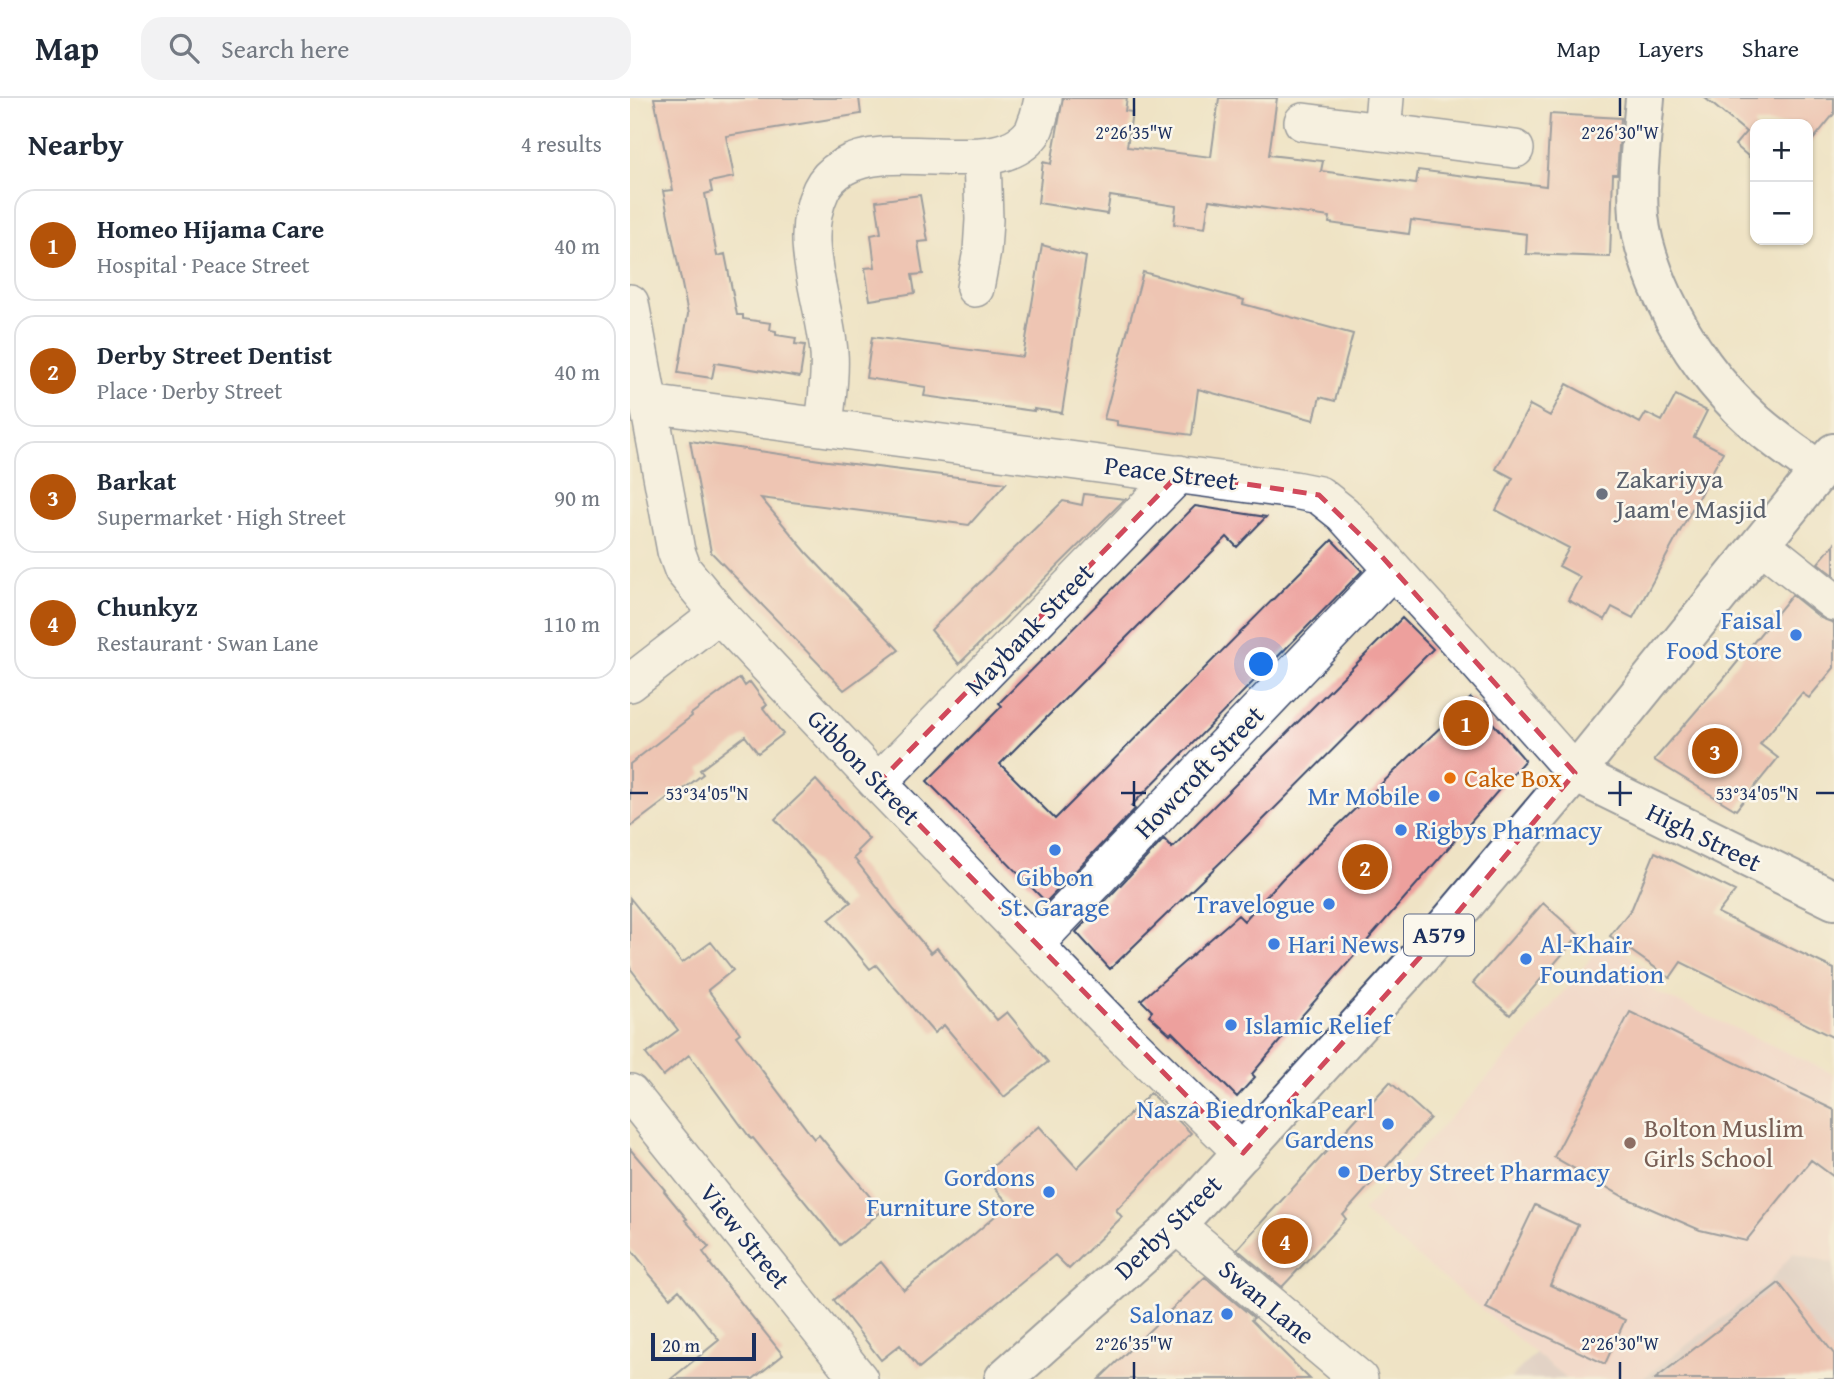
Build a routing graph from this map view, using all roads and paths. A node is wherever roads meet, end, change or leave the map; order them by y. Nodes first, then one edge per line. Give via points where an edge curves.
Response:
1 (1043, 98) edge
2 (1645, 98) edge
3 (1384, 115) edge
4 (1303, 122) dead end
5 (1515, 149) dead end
6 (982, 157) junction
7 (975, 288) dead end
8 (630, 303) edge
9 (649, 404) junction
10 (824, 427) junction
11 (1827, 462) edge
12 (1179, 474) junction
13 (1761, 544) junction
14 (1393, 569) junction
15 (1834, 602) edge
16 (719, 614) junction
17 (630, 683) edge
18 (1575, 773) junction
19 (878, 783) junction
20 (1834, 900) edge
21 (1034, 945) junction
22 (630, 1093) edge
23 (1243, 1153) junction
24 (1175, 1225) junction
25 (859, 1379) edge
26 (1004, 1379) edge
27 (1359, 1379) edge

1 - 6 street via 1033,132 1020,145 1004,154
2 - 11 main road via 1639,179 1643,242 1678,330 1704,368 1757,424
3 - 4 street
3 - 5 street
6 - 7 street via 984,220
6 - 10 street via 891,155 861,159 831,175 821,188 811,233 813,270 829,351
8 - 9 street, Gibbon Street
9 - 10 street, Peace Street
9 - 16 street, Gibbon Street via 676,551 683,570
10 - 12 street, Peace Street
11 - 13 main road, Derby Street / A579
12 - 14 street, Peace Street via 1319,495 1343,514
12 - 19 street, Maybank Street
13 - 15 street
13 - 18 main road, Derby Street / A579
14 - 18 street, Peace Street
14 - 21 street, Howcroft Street
16 - 17 street
16 - 19 street, Gibbon Street
18 - 20 main road, High Street
18 - 23 main road, Derby Street / A579 via 1421,956
19 - 21 street, Gibbon Street
21 - 23 street, Gibbon Street
22 - 25 street, View Street
23 - 24 main road, Derby Street / A579
24 - 26 main road, Derby Street / A579
24 - 27 street, Swan Lane

